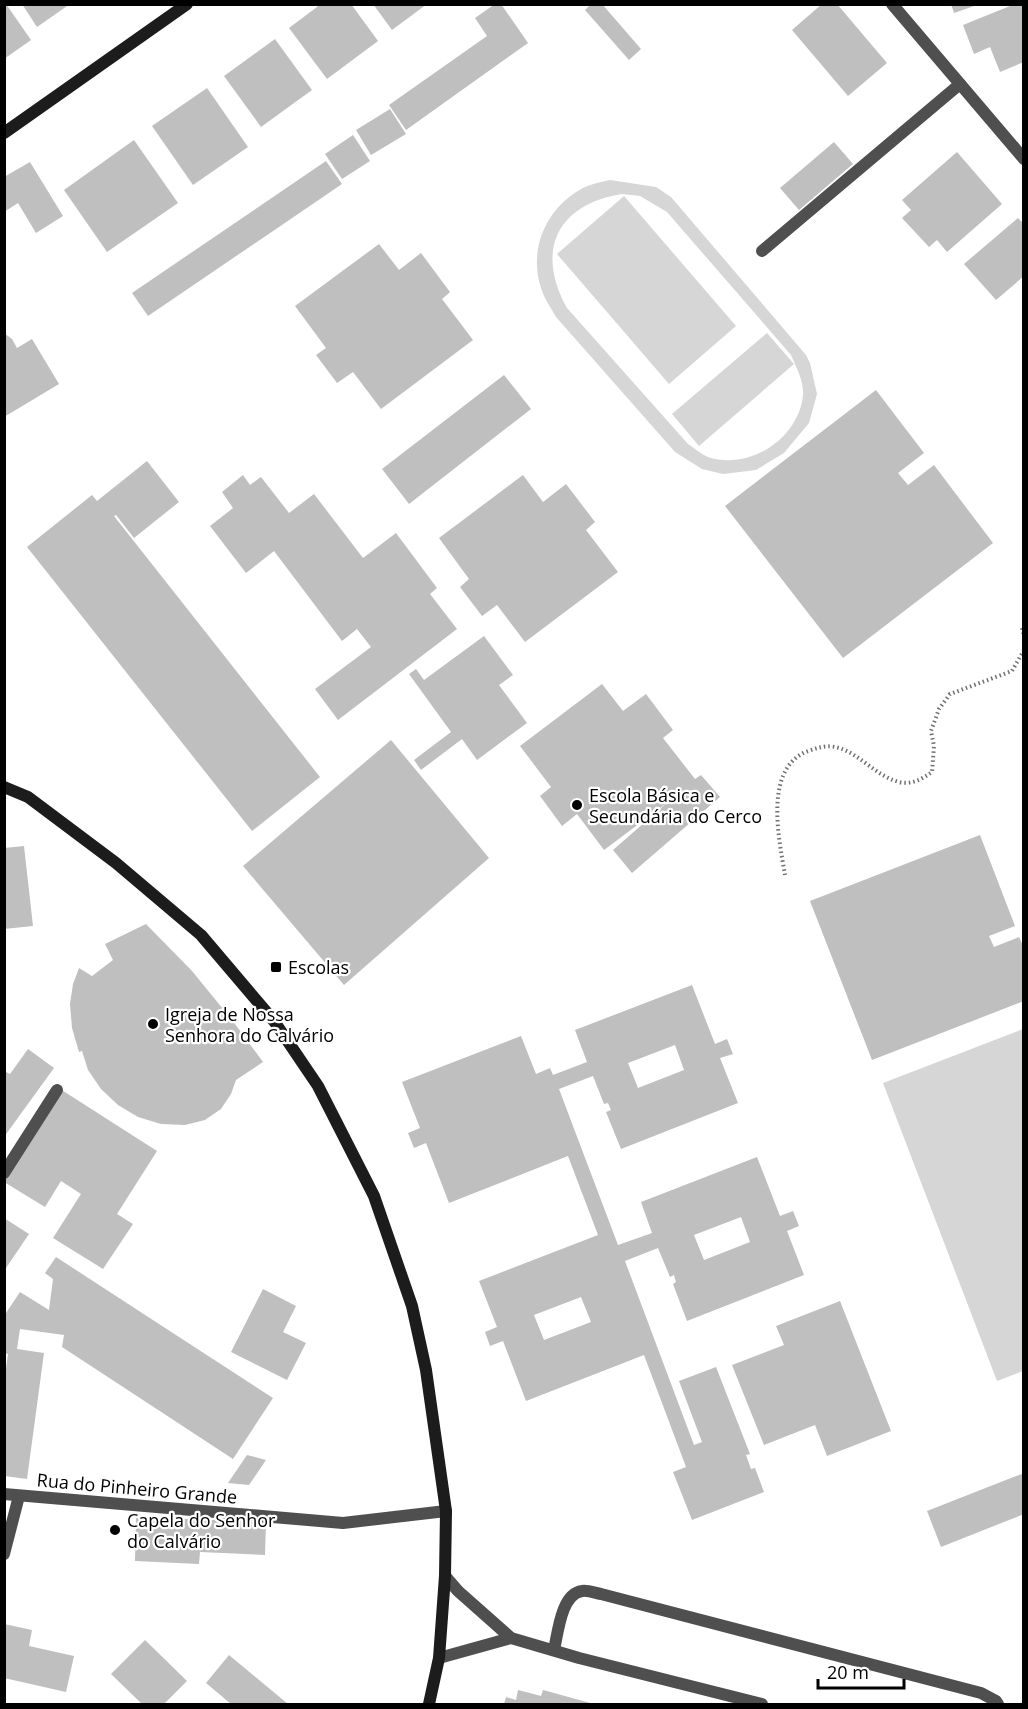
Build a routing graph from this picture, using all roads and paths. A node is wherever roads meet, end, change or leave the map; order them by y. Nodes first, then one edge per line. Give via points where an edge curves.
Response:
1 (187, 4) edge
2 (892, 4) edge
3 (960, 84) junction
4 (4, 133) edge
5 (1023, 159) edge
6 (762, 251) dead end
7 (1022, 628) dead end
8 (1023, 636) edge
9 (1023, 650) edge
10 (4, 787) edge
11 (785, 875) dead end
12 (57, 1090) dead end
13 (4, 1173) edge
14 (4, 1494) edge
15 (19, 1496) junction
16 (446, 1511) junction
17 (4, 1554) edge
18 (445, 1576) junction
19 (512, 1638) junction
20 (554, 1650) junction
21 (439, 1658) junction
22 (429, 1704) edge
23 (762, 1704) edge
24 (998, 1704) edge

1 - 4 street
2 - 3 street
3 - 5 street
3 - 6 street
7 - 8 path
9 - 11 path via 1012,671 950,694 931,731 932,771 919,781 900,782 884,776 836,747 822,746 790,761 781,778 777,824
10 - 16 street via 28,797 116,863 201,935 274,1021 318,1086 374,1196 412,1306 426,1370
12 - 13 street
14 - 15 street, Rua do Pinheiro Grande
15 - 16 street, Rua do Pinheiro Grande via 343,1523
15 - 17 street
16 - 18 street
18 - 19 street
18 - 21 street
19 - 20 street
19 - 21 street
20 - 23 street
20 - 24 street via 565,1602 582,1591 981,1694
21 - 22 street

